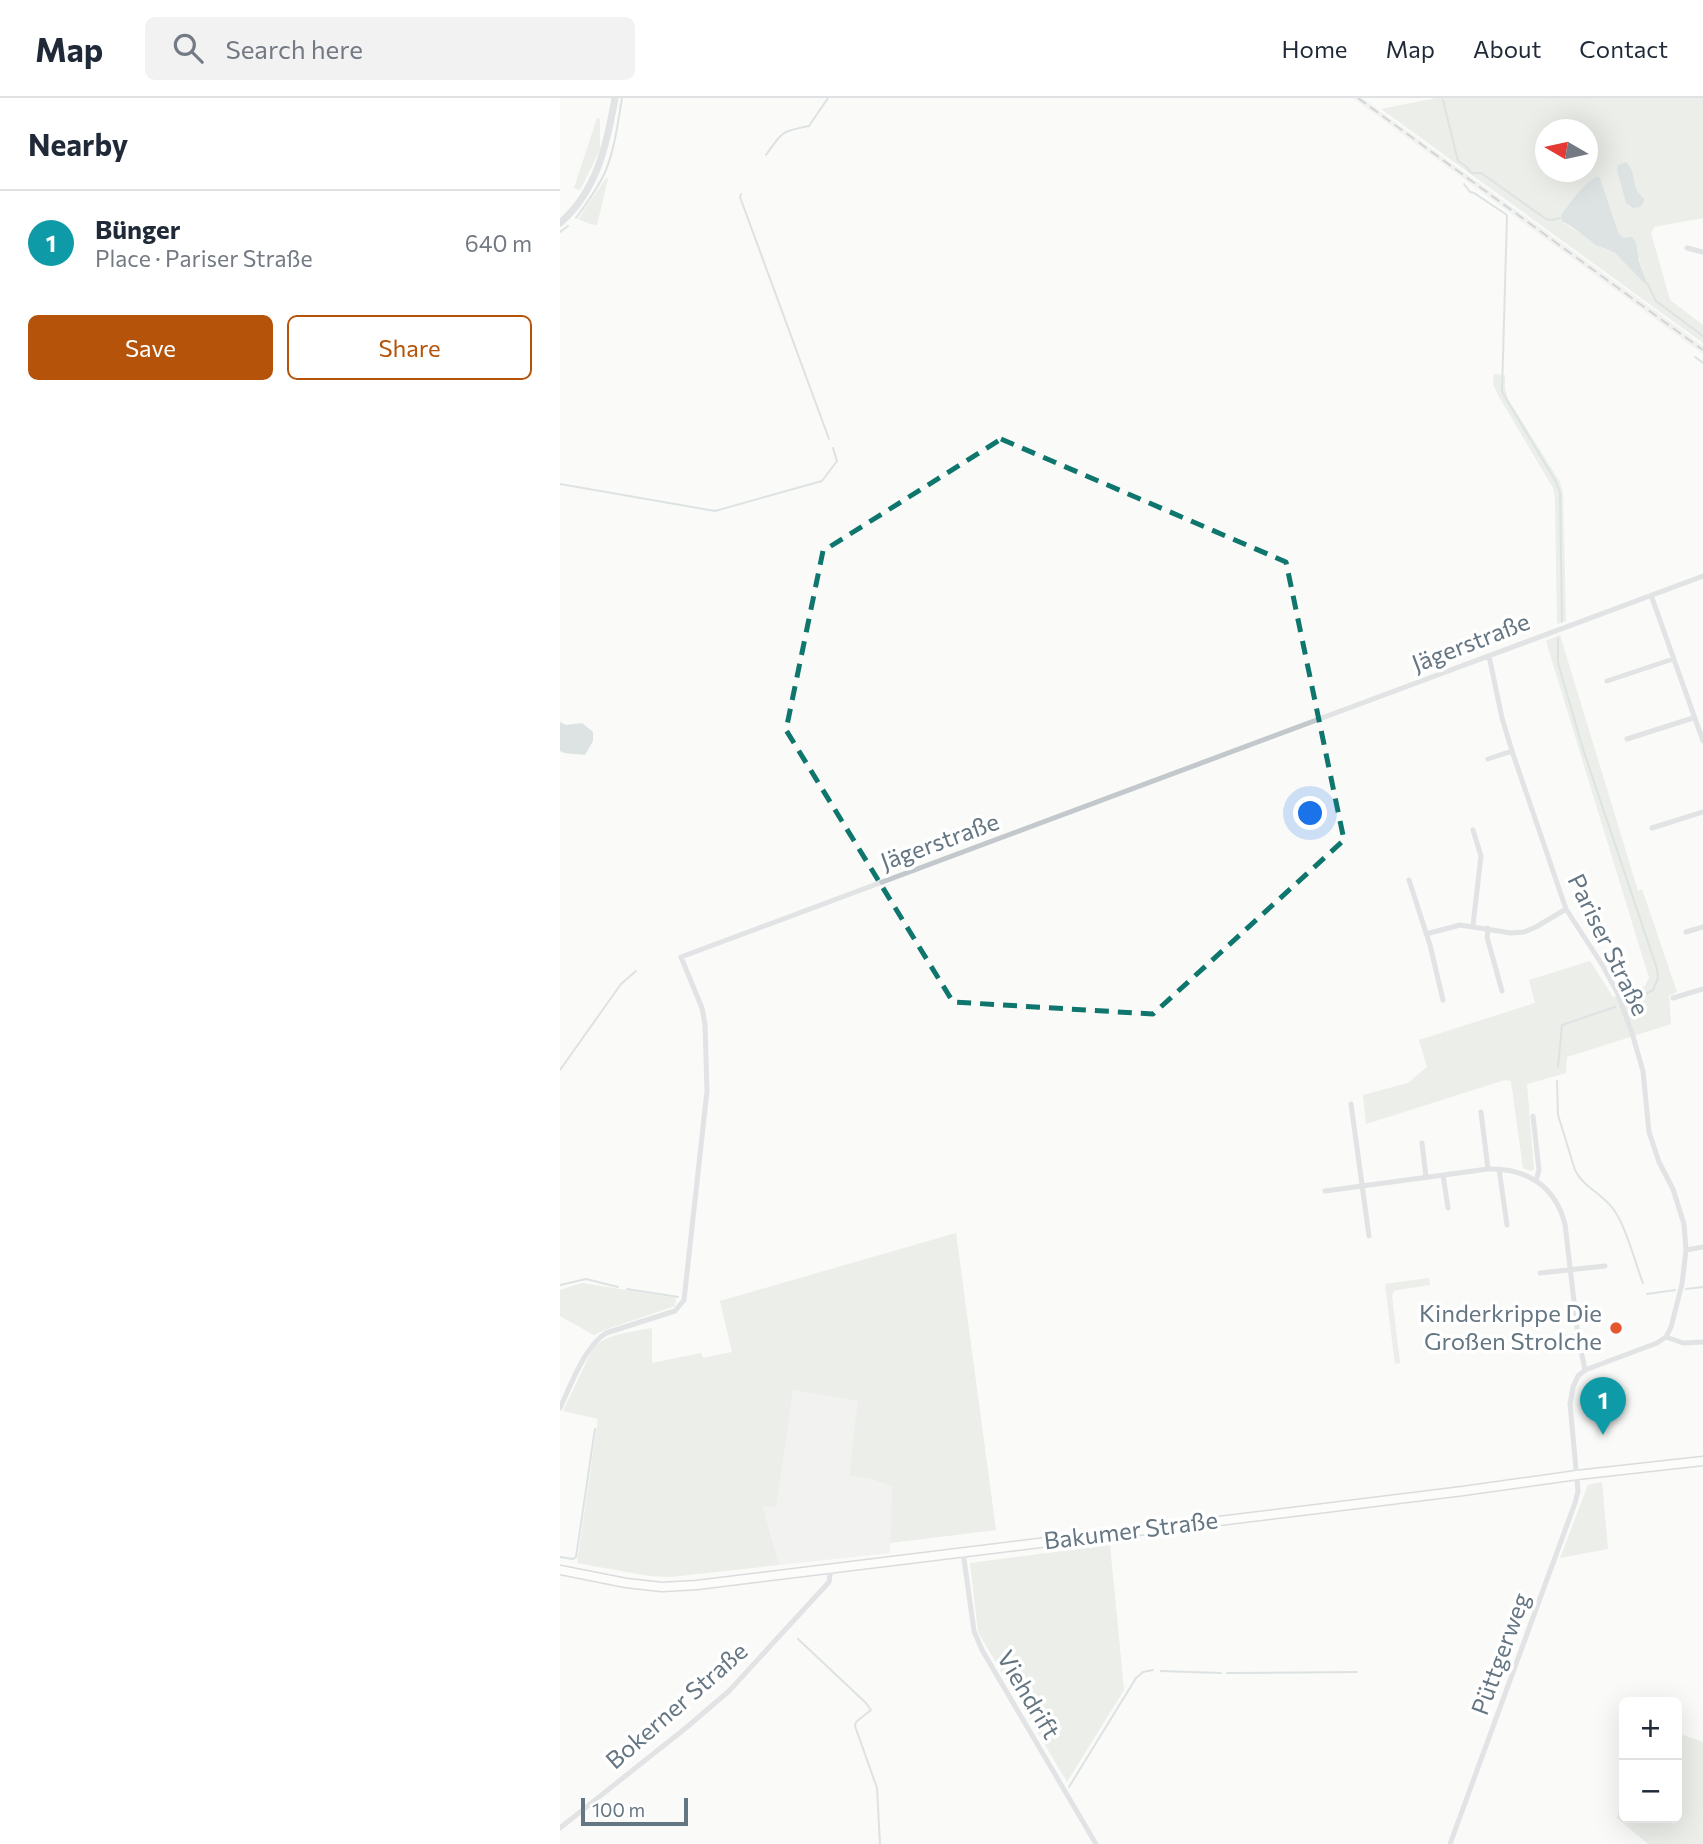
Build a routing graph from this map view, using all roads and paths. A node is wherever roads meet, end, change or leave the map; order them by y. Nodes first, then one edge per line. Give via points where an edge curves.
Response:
1 (615, 98) edge
2 (560, 223) edge
3 (1687, 248) dead end
4 (1703, 252) edge
5 (1703, 576) edge
6 (1651, 595) junction
7 (1489, 656) junction
8 (1672, 659) junction
9 (1607, 681) dead end
10 (1693, 718) junction
11 (1627, 739) dead end
12 (1703, 741) edge
13 (1512, 751) junction
14 (1488, 759) dead end
15 (1703, 812) edge
16 (1652, 828) dead end
17 (1473, 831) dead end
18 (1409, 880) dead end
19 (1566, 909) junction
20 (1473, 925) junction
21 (1703, 927) edge
22 (1488, 928) junction
23 (1686, 932) dead end
24 (1426, 934) junction
25 (1703, 989) edge
26 (1502, 991) dead end
27 (1673, 998) dead end
28 (1443, 1000) dead end
29 (1351, 1104) dead end
30 (1481, 1112) dead end
31 (1533, 1116) dead end
32 (1422, 1143) dead end
33 (1488, 1169) junction
34 (1499, 1169) junction
35 (1444, 1175) junction
36 (1426, 1177) junction
37 (1536, 1181) junction
38 (1364, 1186) junction
39 (1325, 1191) dead end
40 (1448, 1208) dead end
41 (1507, 1224) dead end
42 (1369, 1237) dead end
43 (1703, 1247) edge
44 (1686, 1250) junction
45 (1605, 1266) dead end
46 (1570, 1270) junction
47 (1540, 1273) dead end
48 (1578, 1336) junction
49 (1666, 1338) junction
50 (1703, 1342) edge
51 (1521, 1344) dead end
52 (1585, 1370) junction
53 (560, 1408) edge
54 (1703, 1461) edge
55 (1577, 1475) junction
56 (963, 1552) junction
57 (831, 1569) junction
58 (560, 1570) edge
59 (560, 1828) edge
60 (1096, 1844) edge
61 (1450, 1844) edge

1 - 2 street via 598,167 577,206
3 - 4 street
5 - 6 street, Jägerstraße
6 - 7 street, Jägerstraße
6 - 8 street
7 - 13 street, Pariser Straße
7 - 53 street, Jägerstraße via 681,957 702,1008 707,1091 684,1300 675,1311 596,1339
8 - 9 street
8 - 10 street
10 - 11 street
10 - 12 street
13 - 14 street
13 - 19 street, Pariser Straße
15 - 16 street
17 - 20 street via 1481,856
18 - 24 street
19 - 22 street via 1524,932
19 - 44 street, Pariser Straße via 1603,966 1632,1033 1643,1071 1649,1132 1680,1208
20 - 22 street
20 - 24 street
21 - 23 street
22 - 26 street
24 - 28 street
25 - 27 street
29 - 38 street
30 - 33 street
31 - 37 street via 1539,1170
32 - 36 street
33 - 34 street
33 - 35 street
34 - 37 street
34 - 41 street
35 - 36 street
35 - 40 street
36 - 38 street
37 - 46 street via 1562,1213
38 - 39 street
38 - 42 street
43 - 44 street
44 - 49 street, Pariser Straße via 1682,1284
45 - 46 street
46 - 47 street
46 - 48 street
48 - 51 street
48 - 52 street
49 - 50 street
49 - 52 street
52 - 55 street via 1578,1376 1570,1409
54 - 55 main road, Bakumer Straße
55 - 56 main road, Bakumer Straße
55 - 61 street, Püttgerweg via 1575,1503
56 - 57 main road, Bakumer Straße
56 - 60 street, Viehdrift via 974,1631 982,1650
57 - 58 main road, Bakumer Straße via 662,1587
57 - 59 street, Bokerner Straße via 829,1582 729,1691

